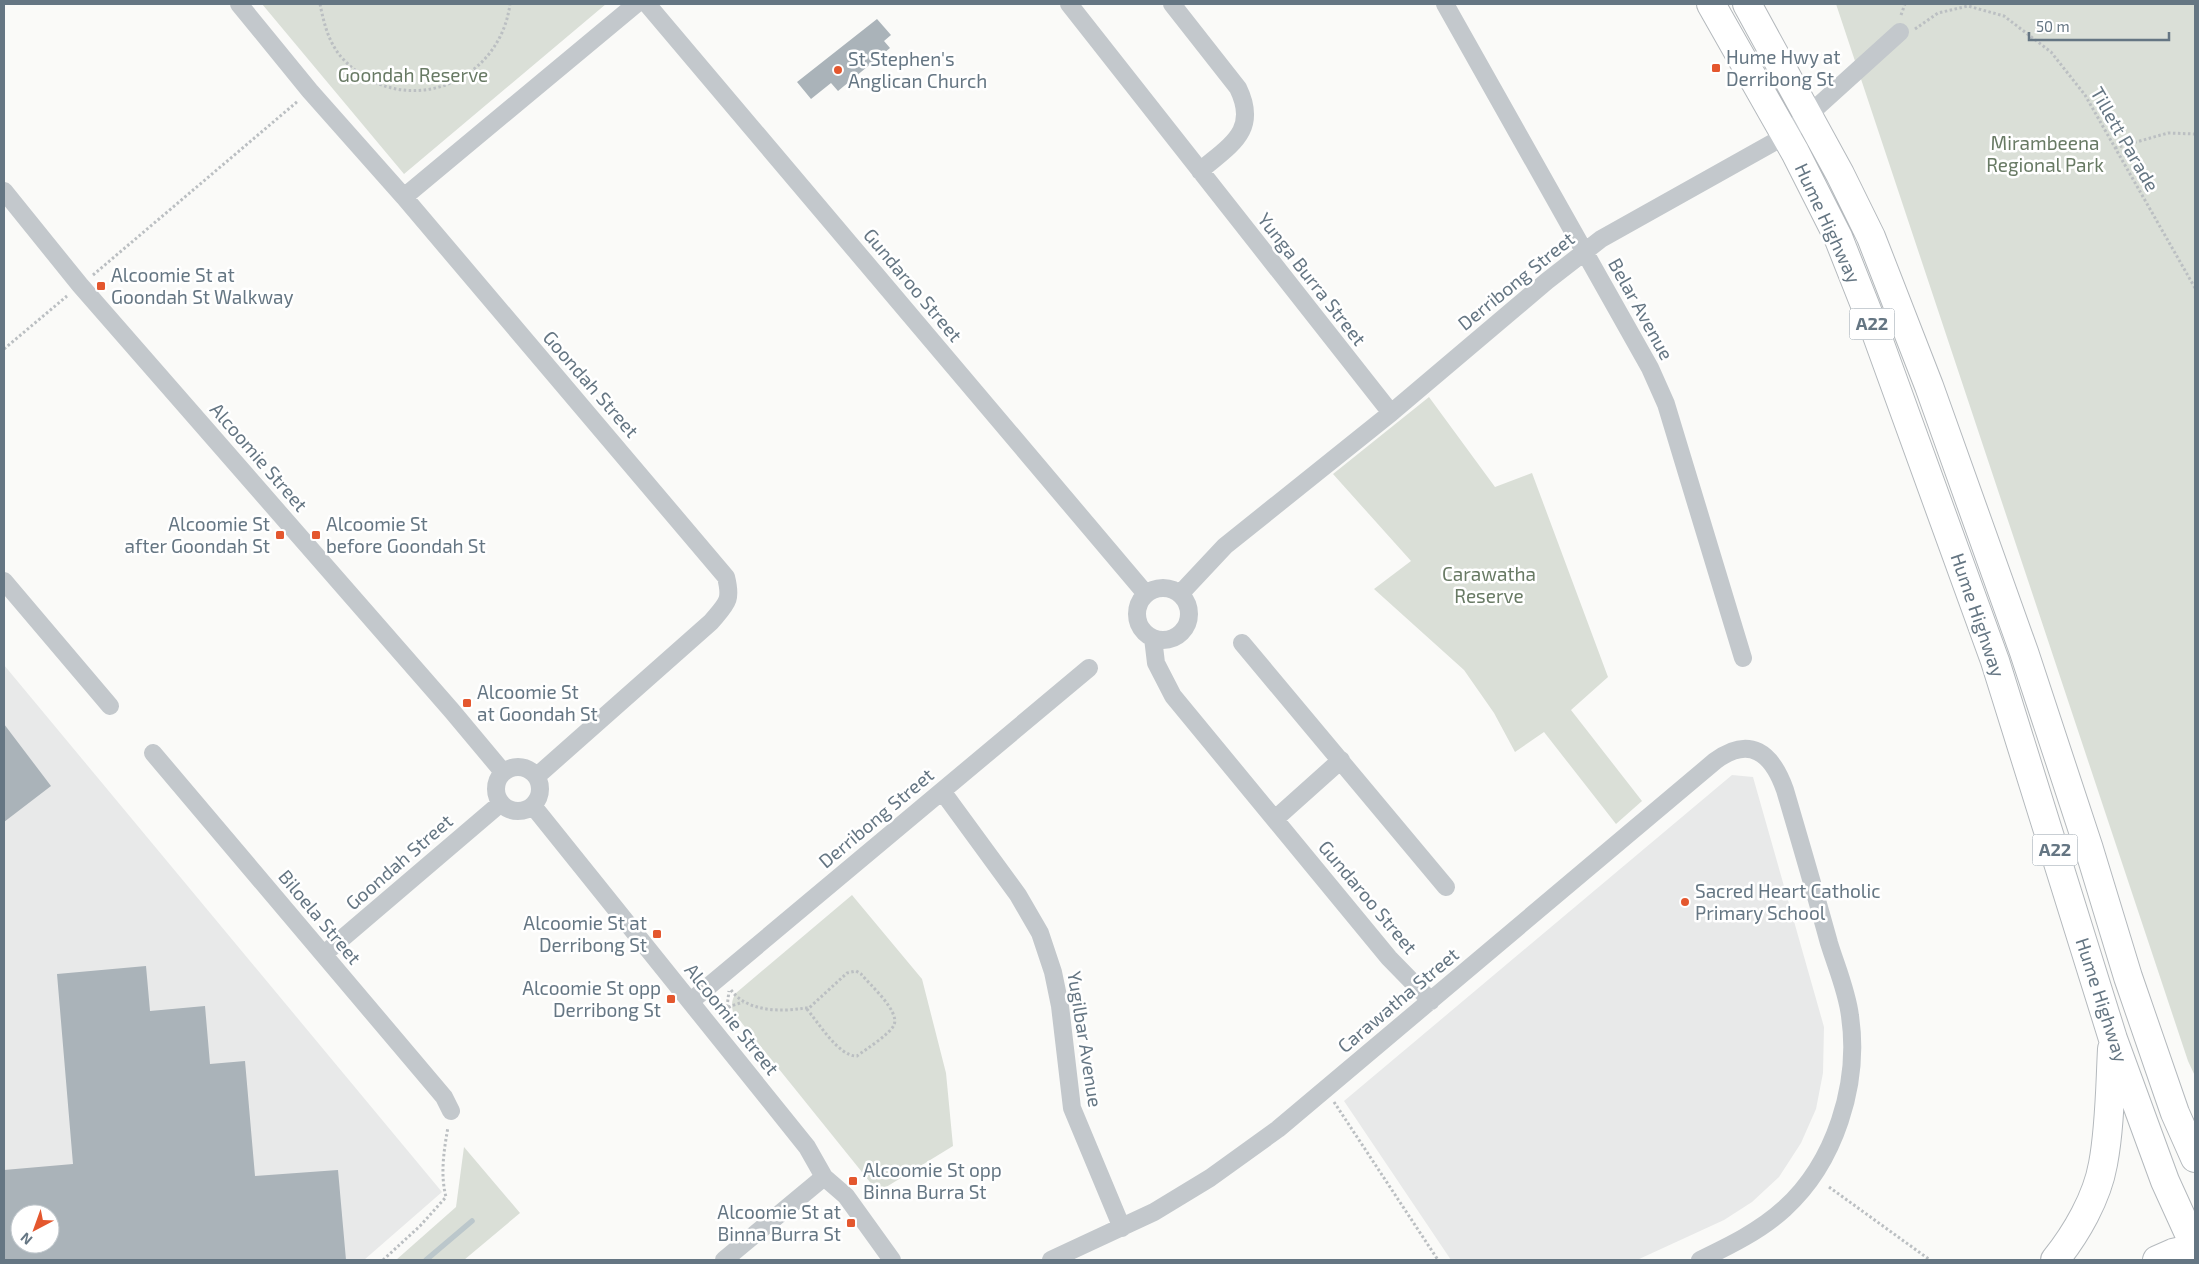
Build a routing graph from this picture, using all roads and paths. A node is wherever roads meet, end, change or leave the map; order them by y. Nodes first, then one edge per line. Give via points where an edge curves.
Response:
1 (239, 4) edge
2 (320, 4) edge
3 (510, 4) edge
4 (636, 4) edge
5 (647, 4) edge
6 (1069, 4) edge
7 (1172, 4) edge
8 (1445, 4) edge
9 (1711, 4) edge
10 (1747, 4) edge
11 (1900, 32) joint
12 (310, 91) junction
13 (1808, 116) junction
14 (2195, 134) edge
15 (1785, 136) junction
16 (2115, 148) junction
17 (1200, 171) junction
18 (4, 191) edge
19 (404, 197) junction
20 (1585, 252) junction
21 (80, 285) junction
22 (2195, 288) edge
23 (4, 349) edge
24 (1391, 413) junction
25 (4, 581) edge
26 (1146, 594) junction
27 (1180, 594) junction
28 (1153, 638) junction
29 (1242, 643) dead end
30 (1744, 658) dead end
31 (1089, 668) dead end
32 (110, 706) dead end
33 (153, 752) dead end
34 (1341, 760) junction
35 (503, 772) junction
36 (537, 776) junction
37 (942, 791) junction
38 (501, 803) junction
39 (534, 806) junction
40 (1275, 819) junction
41 (1446, 886) dead end
42 (324, 954) junction
43 (691, 1001) junction
44 (1431, 1001) junction
45 (743, 1002) junction
46 (727, 1008) junction
47 (806, 1008) junction
48 (708, 1023) junction
49 (2113, 1039) junction
50 (1326, 1089) junction
51 (451, 1111) joint
52 (2195, 1155) edge
53 (824, 1177) junction
54 (1829, 1186) dead end
55 (1122, 1228) junction
56 (2195, 1247) edge
57 (383, 1260) edge
58 (724, 1260) edge
59 (892, 1260) edge
60 (1051, 1260) edge
61 (1438, 1260) edge
62 (1700, 1260) edge
63 (1930, 1260) edge
64 (2055, 1260) edge
65 (2157, 1260) edge

1 - 12 street, Goondah Street
2 - 3 path via 326,32 343,59 367,79 397,90 429,90 459,81 484,62 502,36
4 - 19 street
5 - 26 street, Gundaroo Street
6 - 17 street, Yunga Burra Street
7 - 17 street via 1238,88 1246,103 1247,119 1239,135
8 - 20 street, Belar Avenue
9 - 15 main road, Hume Highway / A22
10 - 13 main road, Hume Highway / A22
11 - 13 street, Derribong Street
11 - 16 path, Tillett Parade via 1910,33 1938,13 1968,6 2004,16 2052,52 2085,95
12 - 19 street, Goondah Street
12 - 21 path
13 - 15 street, Derribong Street
13 - 52 main road, Hume Highway / A22 via 1870,237 1932,395 2024,652 2175,1113
14 - 16 path via 2168,133
15 - 20 street, Derribong Street via 1614,231
15 - 49 main road, Hume Highway / A22 via 1838,237 1978,612
16 - 22 path, Tillett Parade
17 - 24 street, Yunga Burra Street
18 - 21 street, Alcoomie Street
19 - 36 street, Goondah Street via 726,577 730,593 724,607 711,622
20 - 24 street, Derribong Street
20 - 30 street, Belar Avenue via 1650,368 1666,404
21 - 23 path
21 - 35 street, Alcoomie Street
24 - 27 street, Derribong Street via 1225,546
25 - 32 street
26 - 27 street via 1163,588
26 - 28 street via 1138,609 1138,618 1146,633
27 - 28 street via 1189,616 1183,631 1169,640
28 - 40 street, Gundaroo Street via 1156,662 1174,696
29 - 34 street
31 - 37 street, Derribong Street
33 - 42 street, Biloela Street
34 - 40 street
34 - 41 street
35 - 36 street via 517,766 531,770
35 - 38 street via 496,784
36 - 39 street via 540,795
37 - 43 street, Derribong Street
37 - 55 street, Yugilbar Avenue via 1018,896 1040,933 1060,1006 1072,1108
38 - 39 street via 520,812
38 - 42 street, Goondah Street
39 - 43 street, Alcoomie Street
40 - 44 street, Gundaroo Street via 1389,958
42 - 51 street, Biloela Street via 444,1097
43 - 48 street, Alcoomie Street
44 - 50 street, Carawatha Street
44 - 62 street, Carawatha Street via 1714,761 1728,751 1740,748 1753,749 1765,756 1785,790 1850,1015 1852,1064 1833,1142 1811,1178 1784,1209 1751,1233
45 - 46 path
45 - 46 path via 729,987
45 - 47 path via 774,1010
46 - 48 path
47 - 47 path via 847,973 856,972 894,1012 895,1021 890,1030 857,1056 852,1056 842,1051
48 - 53 street, Alcoomie Street via 807,1147
49 - 56 main road, Hume Highway / A22 via 2165,1181
49 - 64 main road via 2103,1165 2087,1208
50 - 55 street, Carawatha Street via 1278,1129 1210,1178
50 - 61 path
51 - 57 path via 442,1182 446,1198
53 - 58 street
53 - 59 street, Alcoomie Street via 846,1196
54 - 63 path
55 - 60 street, Carawatha Street
56 - 65 main road

